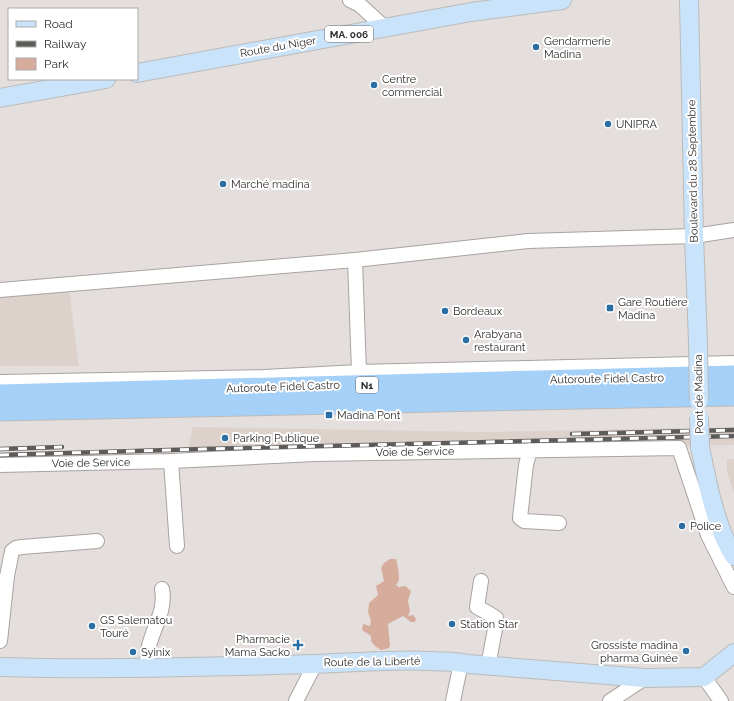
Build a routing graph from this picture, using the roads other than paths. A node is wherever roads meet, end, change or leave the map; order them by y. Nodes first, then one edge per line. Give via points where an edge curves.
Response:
1 (350, 0) edge
2 (562, 0) edge
3 (689, 0) edge
4 (385, 28) junction
5 (138, 73) edge
6 (100, 80) edge
7 (0, 98) edge
8 (734, 230) edge
9 (694, 236) junction
10 (355, 260) junction
11 (0, 290) edge
12 (698, 342) joint
13 (734, 363) edge
14 (359, 372) junction
15 (734, 376) edge
16 (0, 382) edge
17 (0, 395) edge
18 (734, 395) edge
19 (352, 403) junction
20 (734, 406) edge
21 (699, 408) junction
22 (0, 410) edge
23 (530, 450) junction
24 (172, 461) junction
25 (0, 465) edge
26 (559, 523) dead end
27 (97, 541) dead end
28 (177, 546) dead end
29 (730, 550) edge
30 (481, 581) dead end
31 (734, 587) edge
32 (162, 589) dead end
33 (0, 641) edge
34 (734, 653) edge
35 (461, 663) junction
36 (315, 664) junction
37 (488, 666) junction
38 (0, 667) edge
39 (147, 668) junction
40 (704, 677) junction
41 (645, 678) junction
42 (296, 701) edge
43 (453, 701) edge
44 (610, 701) edge
45 (721, 701) edge

1 - 4 street via 360,5
2 - 4 main road, Route du Niger / MA. 006 via 471,12
3 - 9 main road, Boulevard du 28 Septembre
4 - 5 main road, Route du Niger / MA. 006
6 - 7 main road
8 - 9 street
9 - 10 street via 528,241
9 - 12 main road, Boulevard du 28 Septembre
10 - 11 street
10 - 14 street
12 - 21 main road, Pont de Madina, bridge
13 - 14 street
14 - 16 street via 264,377
15 - 17 highway, Autoroute Fidel Castro / N1
18 - 19 highway, Autoroute Fidel Castro / N1
19 - 21 highway via 500,413
19 - 22 highway, Autoroute Fidel Castro / N1
20 - 21 highway
21 - 29 main road, Pont de Madina, bridge via 700,447 708,486
23 - 24 street, Voie de Service via 315,454
23 - 26 street via 520,518 524,521
23 - 31 street, Voie de Service via 679,448 708,535
24 - 25 street, Voie de Service
24 - 28 street
27 - 33 street via 22,547 12,551
30 - 37 street via 477,608 496,618
32 - 39 street via 164,597 161,613 149,647
34 - 40 main road
35 - 36 main road, Route de la Liberté via 375,661
35 - 37 main road, Route de la Liberté
35 - 43 street
36 - 39 main road, Route de la Liberté
36 - 42 street
37 - 41 main road, Route de la Liberté
38 - 39 main road, Route de la Liberté
40 - 41 main road, Route de la Liberté
40 - 45 street
41 - 44 street

